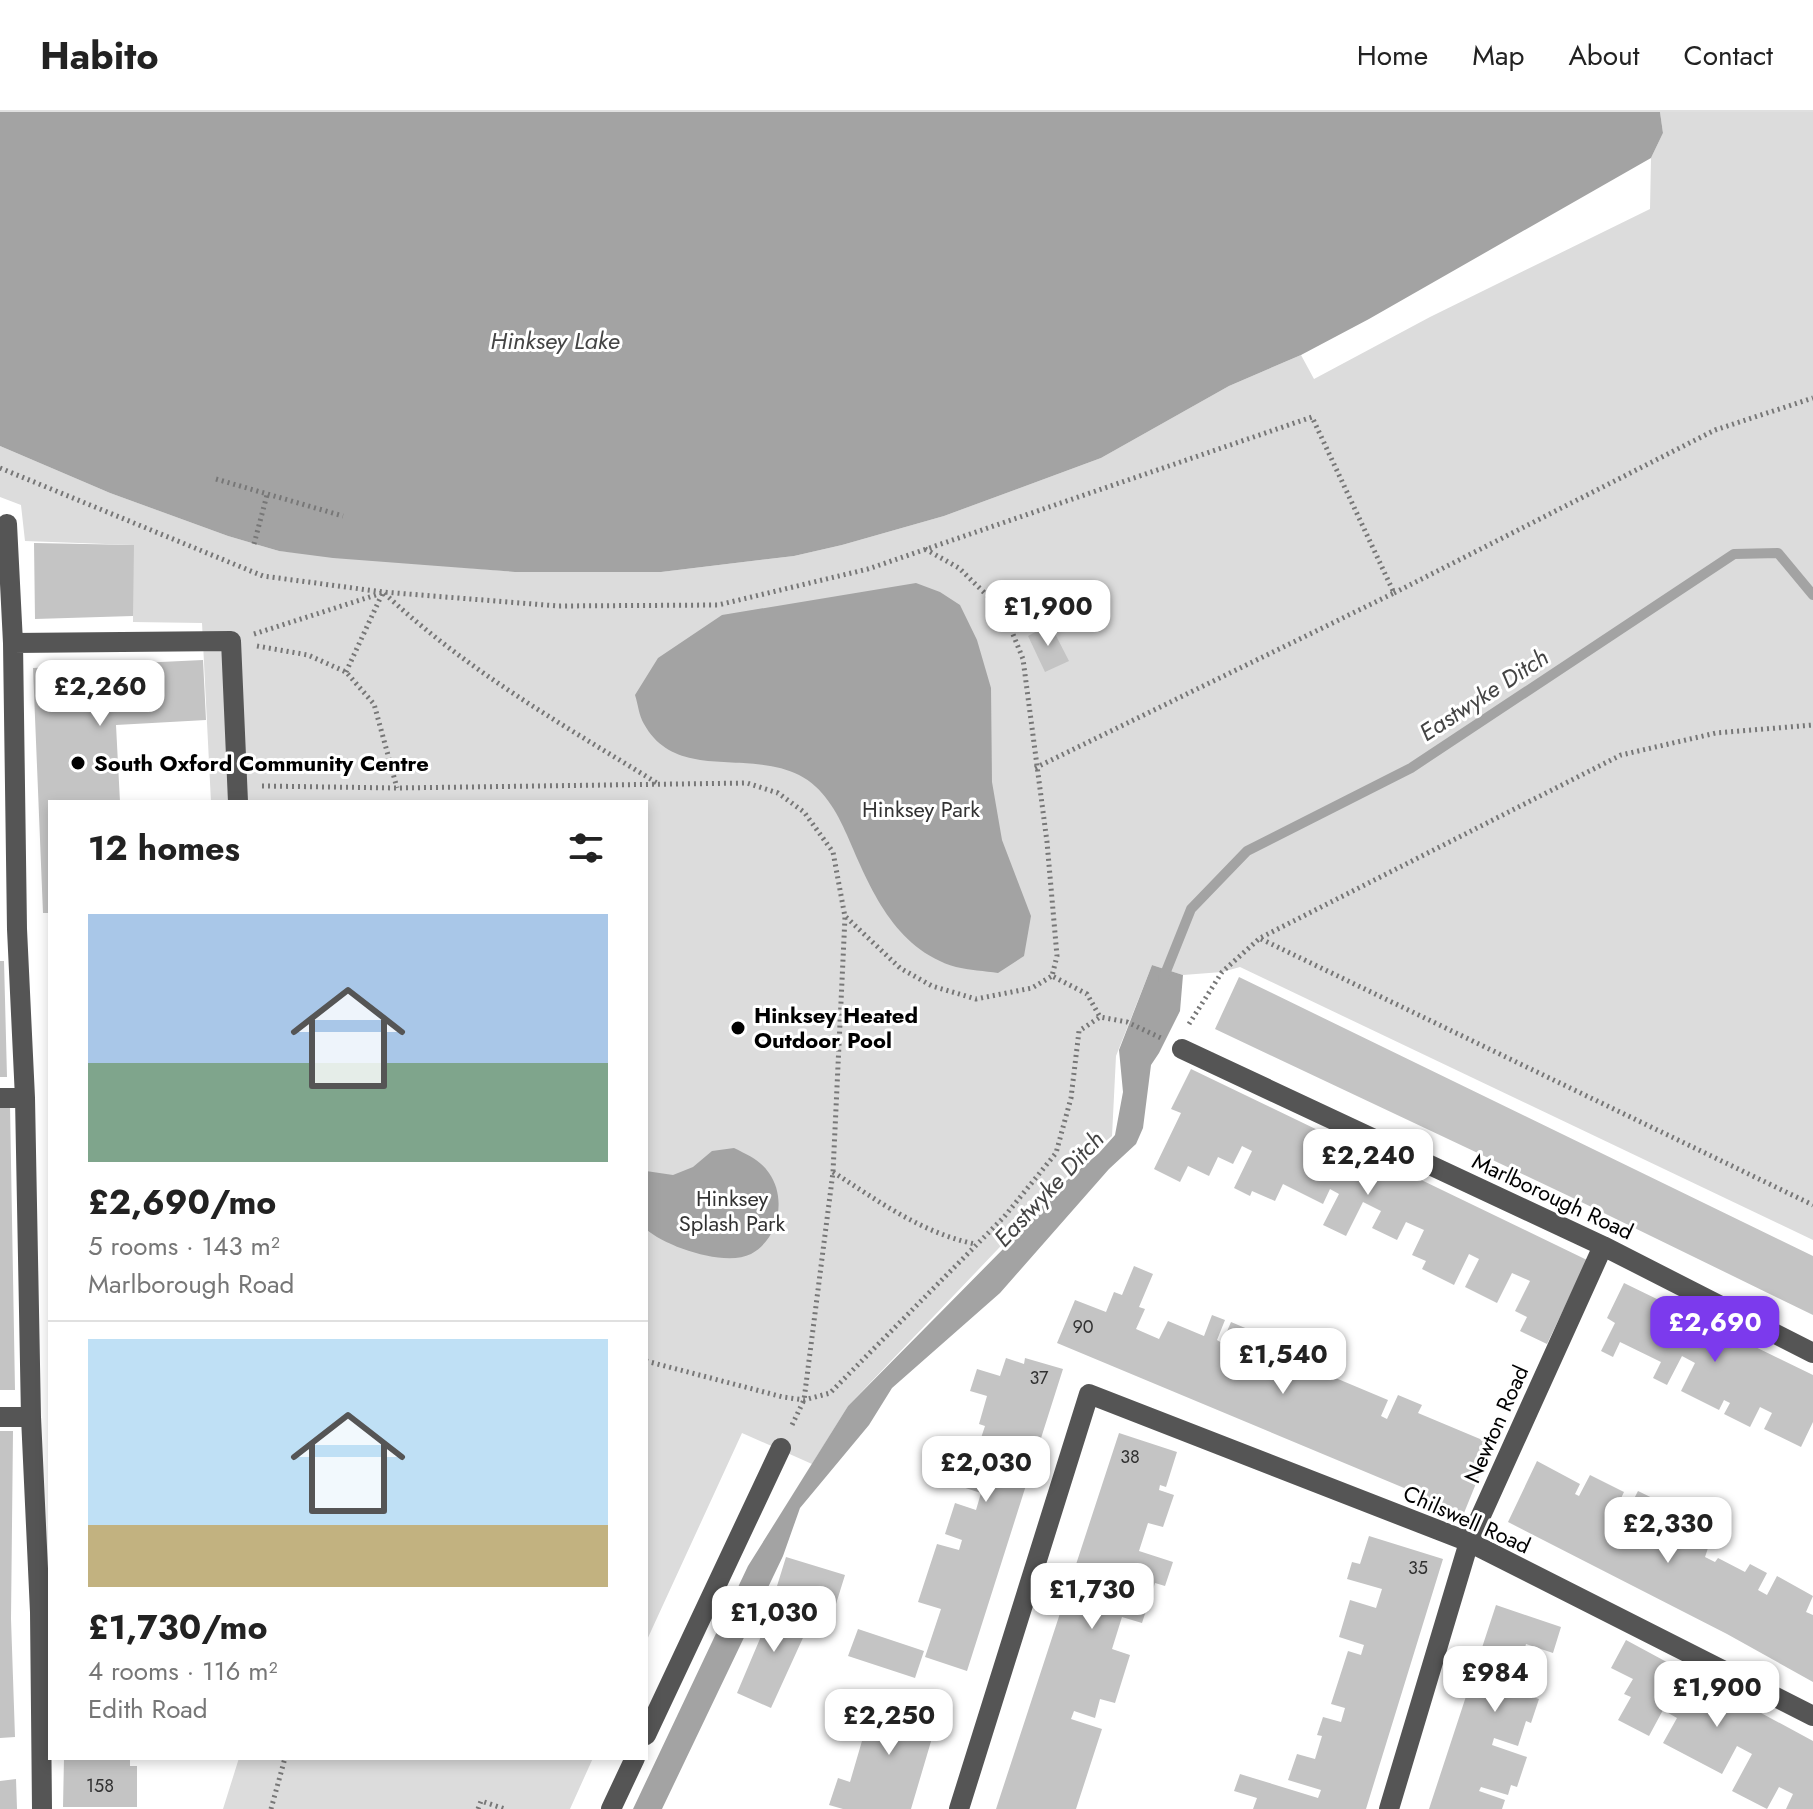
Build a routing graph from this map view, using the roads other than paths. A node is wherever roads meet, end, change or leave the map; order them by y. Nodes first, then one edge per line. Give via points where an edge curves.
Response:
1 (7, 524) dead end
2 (13, 643) junction
3 (238, 794) edge
4 (1176, 1040) road end
5 (0, 1098) edge
6 (25, 1098) junction
7 (1603, 1246) junction
8 (1813, 1353) edge
9 (0, 1417) edge
10 (31, 1417) junction
11 (781, 1448) dead end
12 (42, 1474) edge
13 (43, 1535) edge
14 (1469, 1542) junction
15 (45, 1612) edge
16 (1813, 1716) edge
17 (648, 1731) edge
18 (634, 1760) edge
19 (42, 1809) edge
20 (611, 1809) edge
21 (959, 1809) edge
22 (1389, 1809) edge

1 - 2 street
2 - 3 street via 231,641
2 - 6 street
4 - 7 street, Marlborough Road
5 - 6 street
6 - 10 street
7 - 8 street, Marlborough Road
7 - 14 street, Newton Road
9 - 10 street
10 - 12 street
11 - 17 street
12 - 13 street
13 - 15 street
14 - 16 street, Chilswell Road
14 - 21 street, Chilswell Road via 1089,1394
14 - 22 street, Newton Road
15 - 19 street
18 - 20 street

